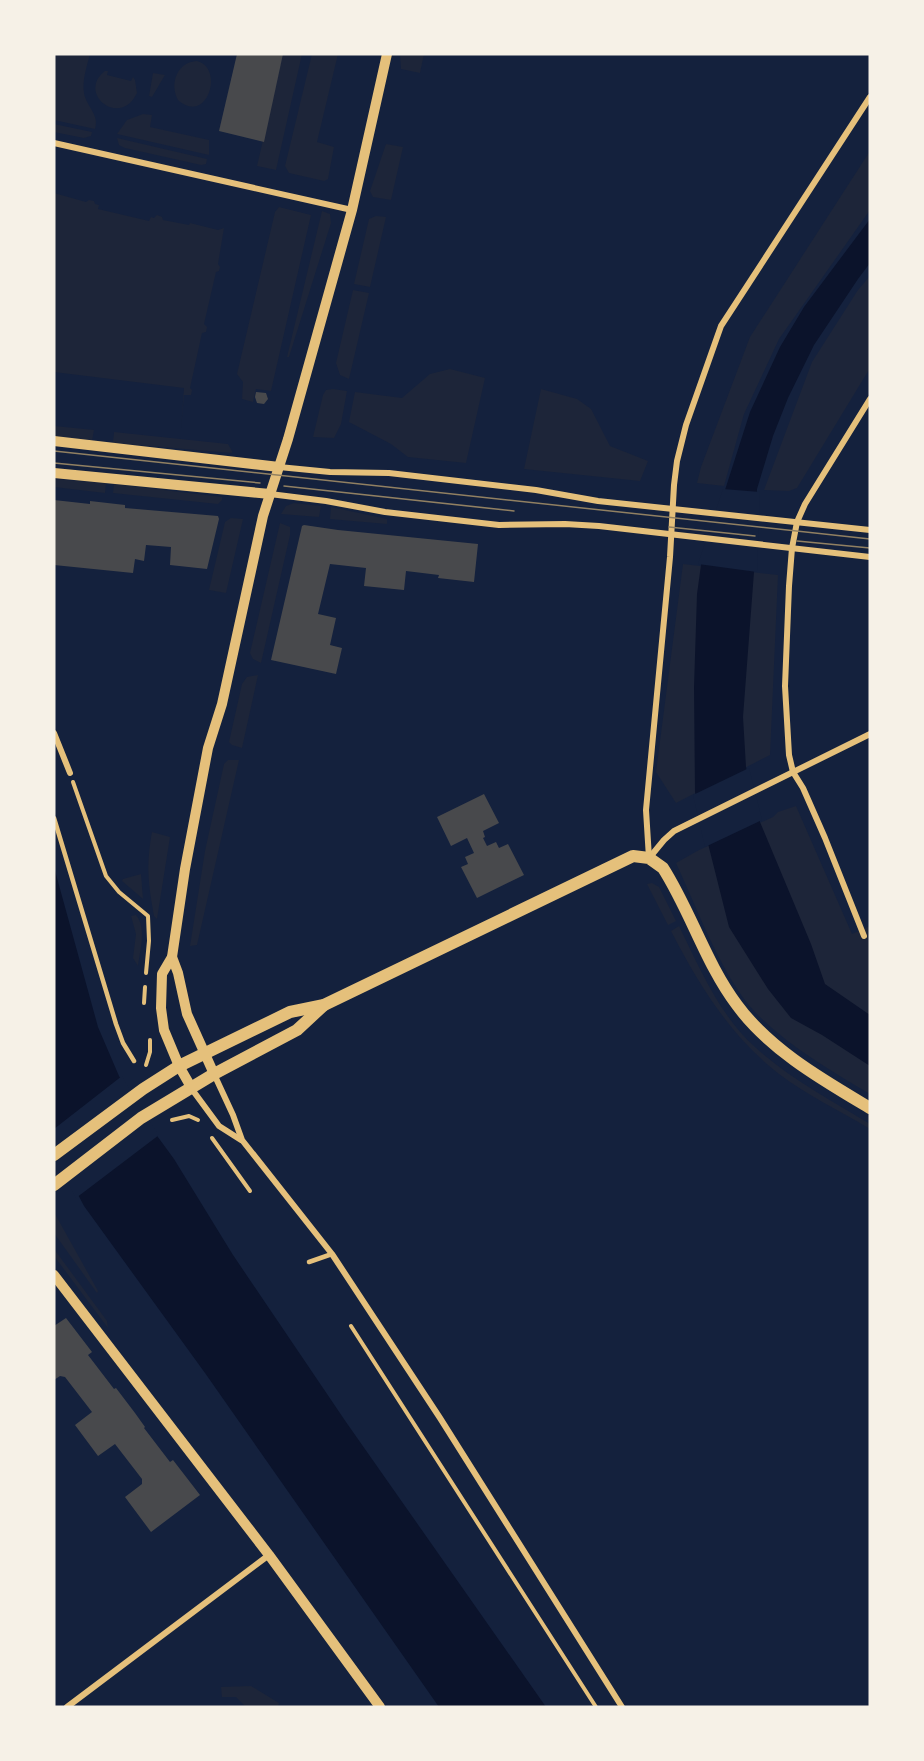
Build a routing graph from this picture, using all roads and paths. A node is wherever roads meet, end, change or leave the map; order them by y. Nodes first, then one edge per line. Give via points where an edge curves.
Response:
1 (387, 54) edge
2 (870, 97) edge
3 (54, 142) edge
4 (352, 210) junction
5 (870, 399) edge
6 (54, 441) edge
7 (279, 467) junction
8 (54, 473) edge
9 (270, 494) junction
10 (672, 508) junction
11 (798, 522) junction
12 (870, 530) edge
13 (671, 535) junction
14 (792, 548) junction
15 (870, 557) edge
16 (54, 733) edge
17 (870, 734) edge
18 (793, 772) junction
19 (70, 773) joint
20 (54, 818) edge
21 (649, 858) junction
22 (147, 916) dead end
23 (864, 936) dead end
24 (172, 957) junction
25 (324, 1005) junction
26 (204, 1053) junction
27 (134, 1061) dead end
28 (179, 1066) junction
29 (214, 1074) junction
30 (191, 1087) junction
31 (870, 1108) edge
32 (167, 1122) dead end
33 (202, 1125) dead end
34 (206, 1130) dead end
35 (242, 1140) junction
36 (54, 1155) edge
37 (54, 1185) edge
38 (250, 1191) dead end
39 (332, 1254) junction
40 (309, 1262) dead end
41 (54, 1275) edge
42 (351, 1326) dead end
43 (269, 1555) junction
44 (67, 1707) edge
45 (380, 1707) edge
46 (596, 1707) edge
47 (622, 1707) edge

1 - 4 street
2 - 10 street via 721,326 686,425
3 - 4 street
4 - 7 street
5 - 11 street via 805,504
6 - 7 street
7 - 9 street
7 - 10 street via 389,473
8 - 9 street
9 - 13 street via 500,525 566,524
9 - 24 street via 222,704 208,748
10 - 11 street
10 - 13 street
11 - 12 street
11 - 14 street
13 - 14 street
13 - 21 street via 646,810
14 - 15 street
14 - 18 street via 785,686 787,741
16 - 19 street
17 - 18 street
18 - 21 street via 674,831
18 - 23 street
19 - 22 path via 106,876
20 - 27 lane via 116,1024
21 - 25 main road via 623,859
21 - 31 main road via 663,868 737,1005 764,1035
24 - 26 street via 187,1014
24 - 28 street via 162,974 161,1008 169,1044
25 - 26 main road via 290,1012
25 - 29 main road via 297,1030
26 - 28 main road
26 - 29 street
28 - 30 street
28 - 36 main road
29 - 30 main road
29 - 35 street
30 - 35 street via 219,1126
30 - 37 main road via 141,1118
32 - 33 path via 189,1116
34 - 38 path
35 - 39 street
39 - 40 lane
39 - 47 street
41 - 43 street
42 - 46 path
43 - 44 street
43 - 45 street

